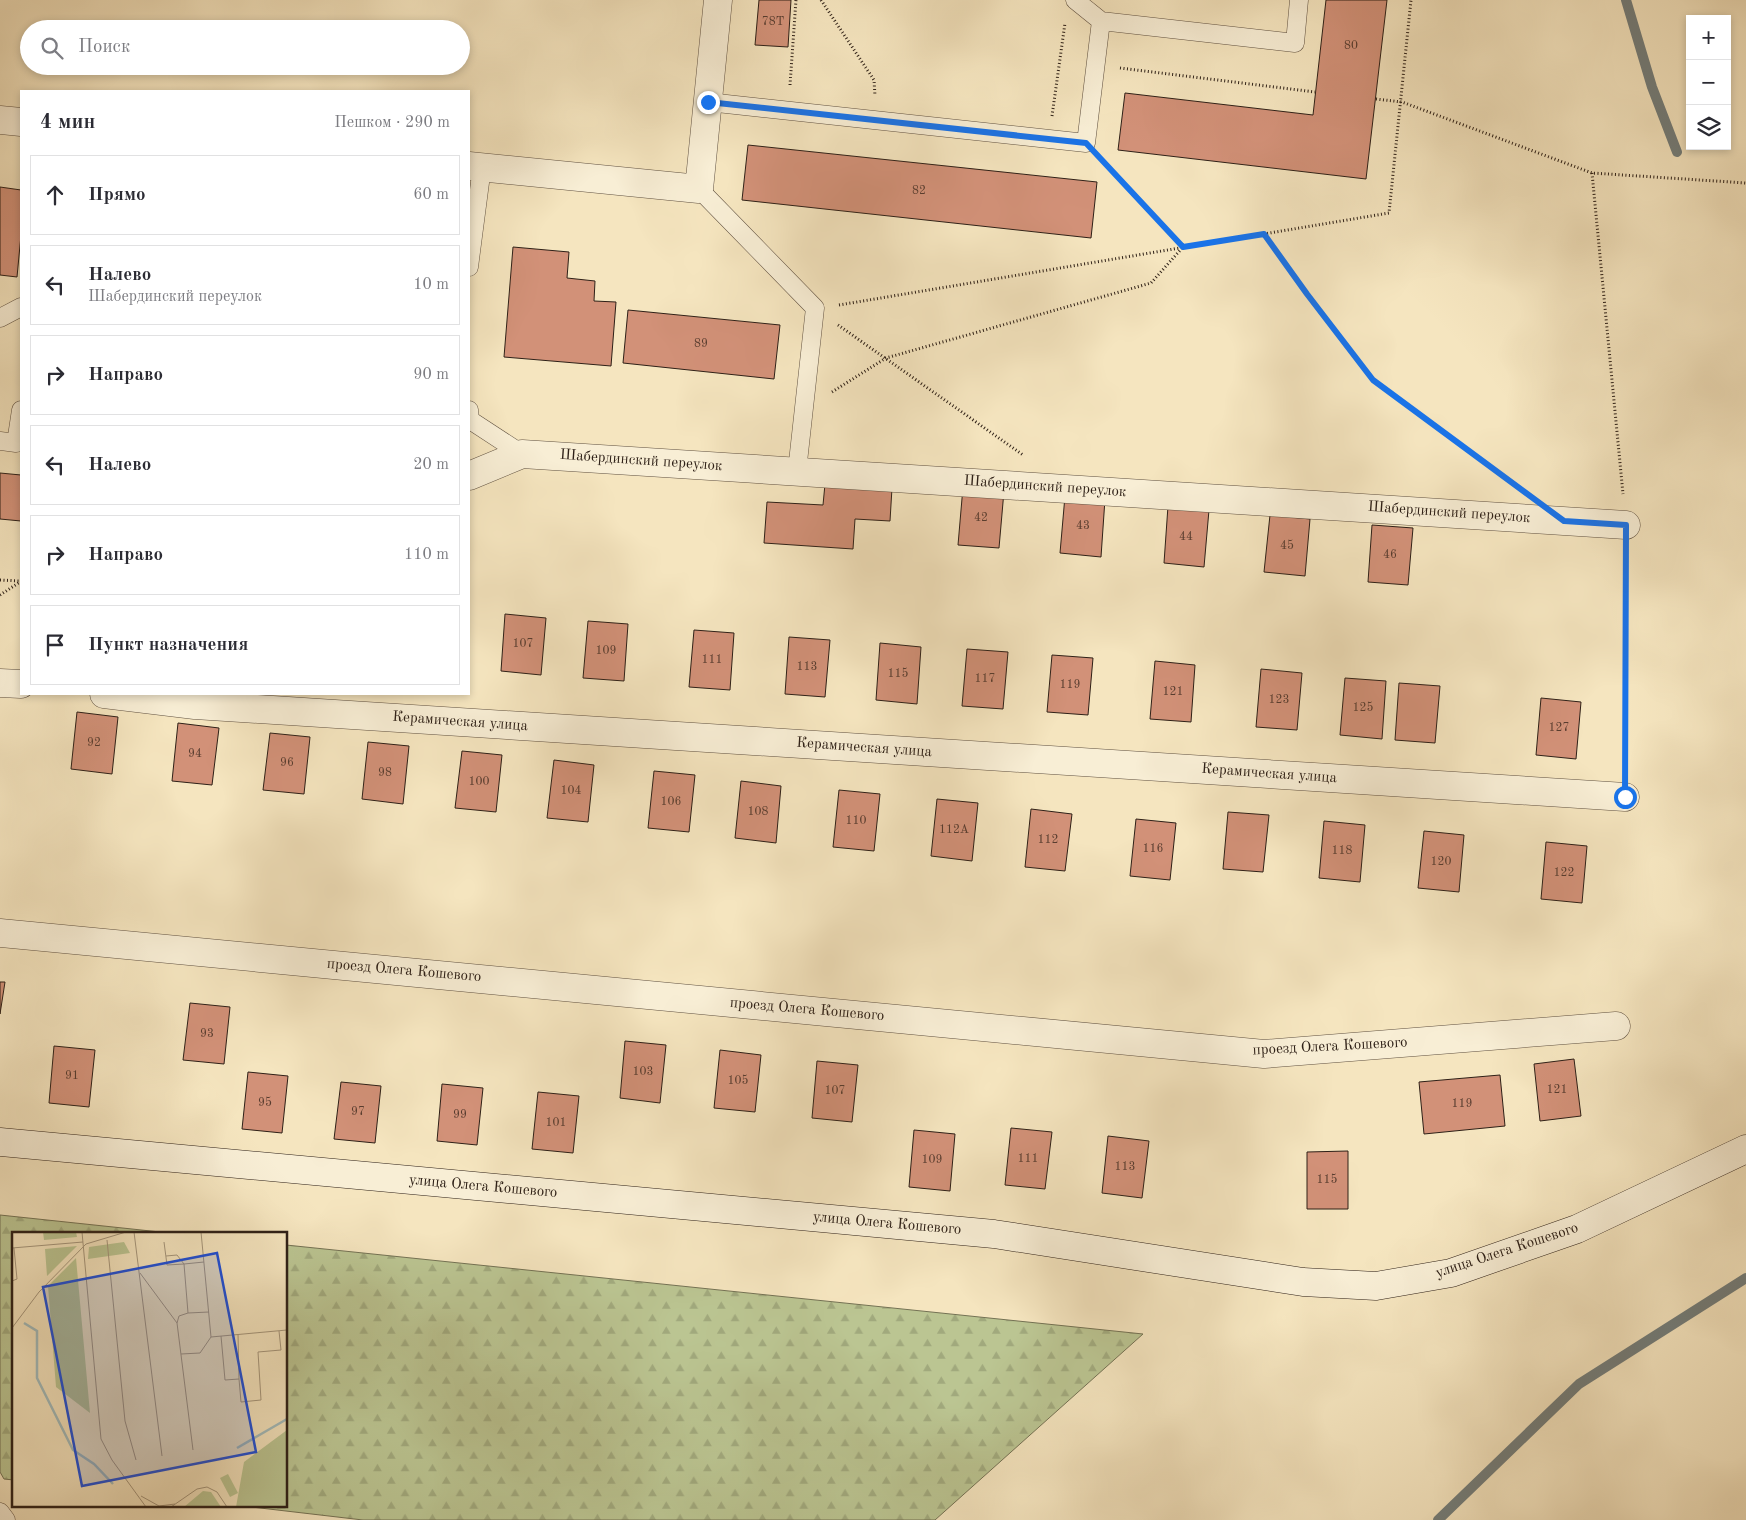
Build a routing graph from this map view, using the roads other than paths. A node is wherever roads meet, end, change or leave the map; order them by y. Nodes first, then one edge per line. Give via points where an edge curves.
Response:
1 (718, 0) edge
2 (1075, 0) edge
3 (1299, 0) edge
4 (1101, 21) junction
5 (708, 102) junction
6 (0, 120) edge
7 (20, 122) edge
8 (476, 166) edge
9 (699, 190) junction
10 (470, 253) edge
11 (20, 308) edge
12 (0, 318) edge
13 (20, 417) edge
14 (470, 420) edge
15 (0, 441) edge
16 (522, 454) junction
17 (797, 471) junction
18 (470, 476) edge
19 (1626, 525) road end
20 (0, 683) edge
21 (20, 684) edge
22 (112, 695) edge
23 (1625, 797) road end
24 (0, 933) edge
25 (1616, 1026) dead end
26 (0, 1142) edge
27 (1746, 1150) edge
28 (0, 1512) edge
29 (6, 1520) edge

1 - 5 street
2 - 4 lane
3 - 4 lane via 1295,43
4 - 5 lane via 1086,143
5 - 9 street
6 - 7 street
8 - 9 street
8 - 10 lane
9 - 17 lane via 815,308
11 - 12 lane
13 - 15 lane via 16,443
14 - 16 lane
16 - 17 street, Шабердинский переулок
16 - 18 street, Шабердинский переулок
17 - 19 street, Шабердинский переулок
20 - 21 street
22 - 23 street, Керамическая улица via 194,705
24 - 25 street, проезд Олега Кошевого via 1264,1054
26 - 27 street, улица Олега Кошевого via 994,1234 1303,1282 1376,1286 1451,1273 1577,1229
28 - 29 lane

